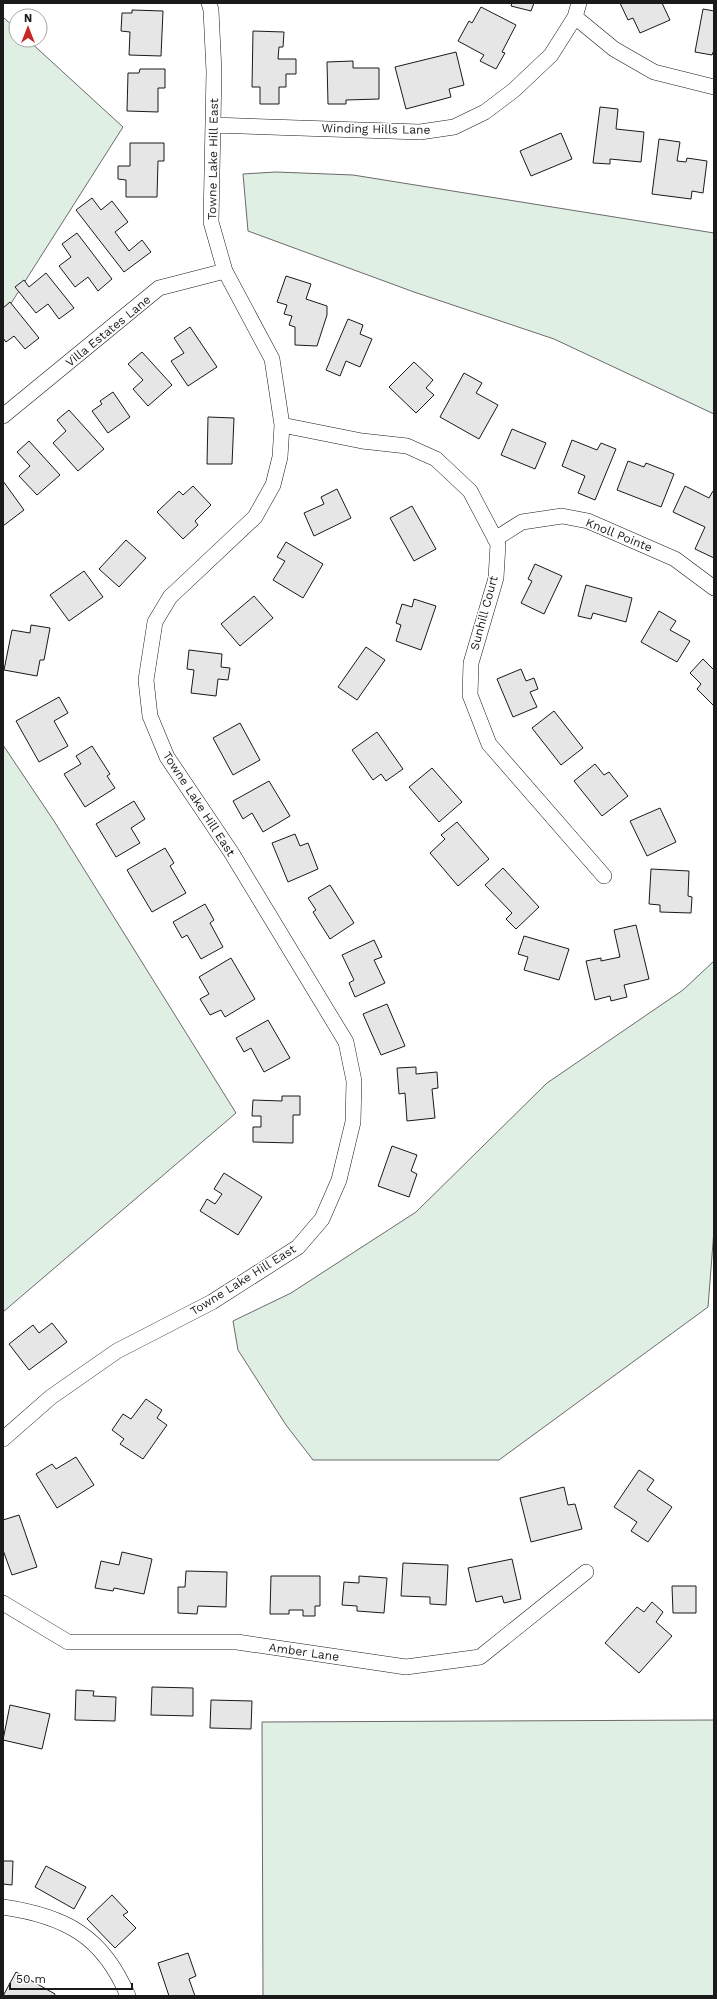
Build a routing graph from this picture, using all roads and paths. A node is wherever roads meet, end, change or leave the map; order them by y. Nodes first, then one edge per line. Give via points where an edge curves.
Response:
1 (209, 3) edge
2 (577, 10) edge
3 (714, 87) edge
4 (213, 125) junction
5 (225, 271) junction
6 (3, 416) edge
7 (282, 425) junction
8 (495, 539) junction
9 (714, 588) edge
10 (604, 876) dead end
11 (3, 1439) edge
12 (586, 1572) dead end
13 (3, 1603) edge
14 (3, 1907) edge
15 (128, 1996) edge

1 - 4 street, Towne Lake Hill East via 214,72
2 - 3 street via 614,50 654,72
2 - 4 street, Winding Hills Lane via 550,55 514,90 485,112 454,127 420,132
4 - 5 street, Towne Lake Hill East via 211,222
5 - 6 street, Villa Estates Lane via 159,288
5 - 7 street, Towne Lake Hill East via 272,359
7 - 8 street, Sunhill Court via 362,441 407,446 436,459 470,491
7 - 11 street, Towne Lake Hill East via 280,457 273,485 255,517 170,597 155,622 146,680 150,716 167,757 231,852 346,1042 354,1081 353,1122 340,1180 322,1219 298,1247 212,1302 117,1351 51,1398
8 - 9 street, Knoll Pointe via 522,522 562,516 588,521 675,559
8 - 10 street, Sunhill Court via 498,544 496,578 471,663 470,695 489,744
12 - 13 street, Amber Lane via 480,1657 406,1667 237,1642 68,1642
14 - 15 street via 49,1916 71,1926 108,1958 121,1978

